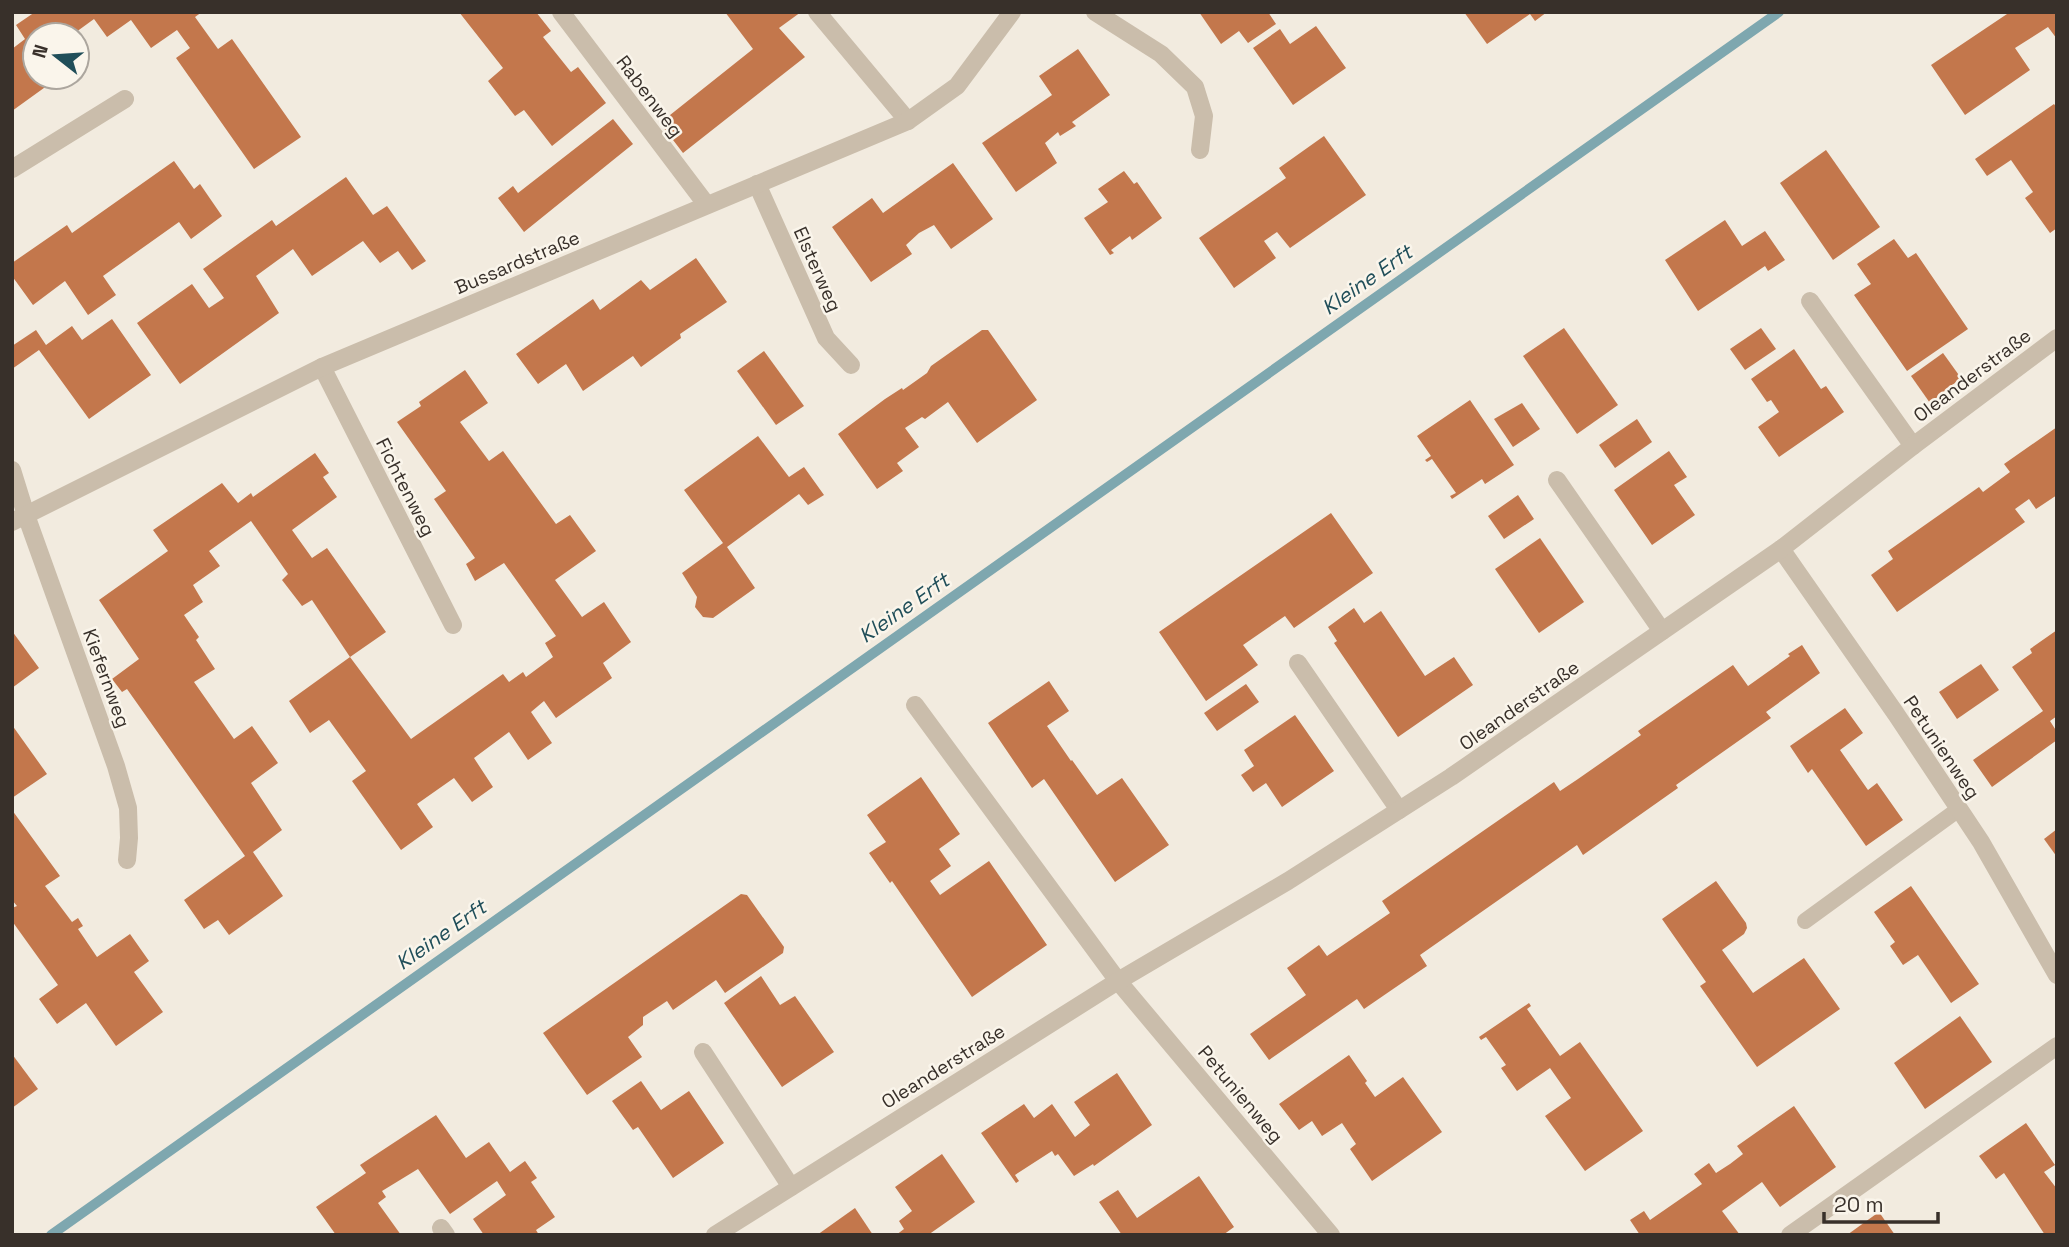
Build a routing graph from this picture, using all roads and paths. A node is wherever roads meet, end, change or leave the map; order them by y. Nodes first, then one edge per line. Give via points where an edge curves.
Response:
1 (561, 12) edge
2 (817, 12) edge
3 (1012, 12) edge
4 (1095, 12) edge
5 (125, 99) dead end
6 (908, 121) junction
7 (1200, 150) dead end
8 (12, 169) edge
9 (757, 184) junction
10 (706, 204) junction
11 (1810, 301) dead end
12 (2057, 338) edge
13 (850, 366) dead end
14 (322, 367) junction
15 (1913, 446) junction
16 (12, 470) edge
17 (1557, 480) dead end
18 (19, 518) edge
19 (1781, 550) junction
20 (453, 625) dead end
21 (1662, 631) junction
22 (1298, 663) dead end
23 (915, 705) dead end
24 (1959, 809) junction
25 (1399, 810) junction
26 (127, 860) dead end
27 (1805, 921) dead end
28 (2057, 975) edge
29 (1118, 981) junction
30 (2057, 1046) edge
31 (703, 1052) dead end
32 (791, 1186) junction
33 (1322, 1232) edge
34 (715, 1235) edge
35 (1790, 1235) edge

1 - 10 street, Rabenweg
2 - 6 street
3 - 6 street, Bussardstraße via 957,86
4 - 7 street via 1161,54 1195,87 1204,116
5 - 8 street
6 - 9 street, Bussardstraße
9 - 10 street, Bussardstraße
9 - 13 street, Elsterweg via 826,338
10 - 14 street, Bussardstraße
11 - 15 street, Oleanderstraße
12 - 15 street, Oleanderstraße
14 - 18 street, Bussardstraße
14 - 20 street, Fichtenweg
15 - 19 street, Oleanderstraße
16 - 18 street, Kiefernweg
17 - 21 street
18 - 26 street, Kiefernweg via 116,766 128,808
19 - 21 street, Oleanderstraße
19 - 24 street, Petunienweg
21 - 25 street, Oleanderstraße
22 - 25 street
23 - 29 street
24 - 27 lane
24 - 28 street, Petunienweg
25 - 29 street, Oleanderstraße
29 - 32 street, Oleanderstraße
29 - 33 street, Petunienweg
30 - 35 street
31 - 32 street
32 - 34 street, Oleanderstraße

